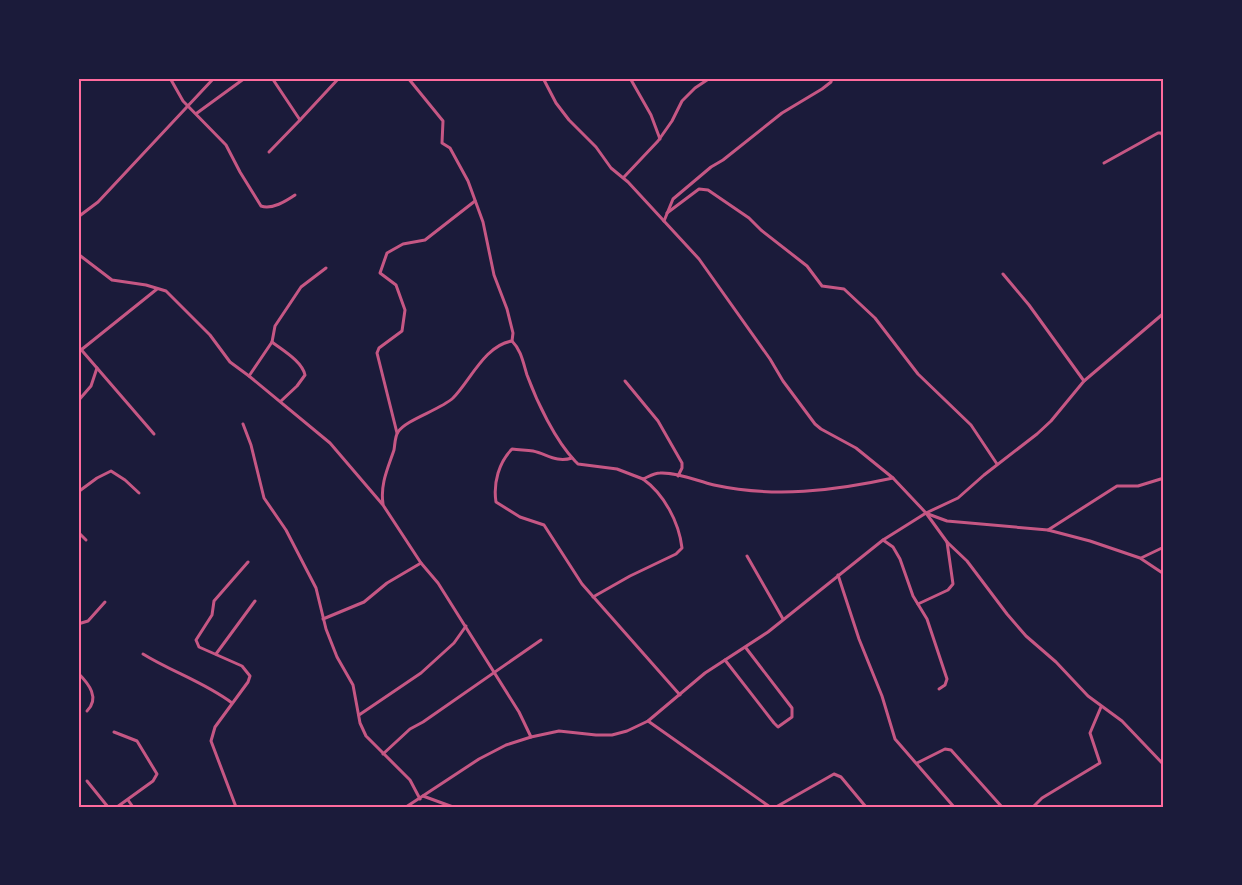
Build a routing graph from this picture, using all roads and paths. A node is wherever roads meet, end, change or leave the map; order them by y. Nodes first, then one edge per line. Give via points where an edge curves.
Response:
1 (170, 78) edge
2 (214, 78) edge
3 (245, 78) edge
4 (272, 78) edge
5 (339, 78) edge
6 (408, 78) edge
7 (543, 78) edge
8 (630, 78) edge
9 (710, 78) edge
10 (832, 78) edge
11 (188, 105) junction
12 (197, 113) junction
13 (300, 120) junction
14 (1164, 137) edge
15 (660, 138) junction
16 (269, 152) dead end
17 (1104, 163) dead end
18 (624, 177) junction
19 (296, 195) dead end
20 (475, 201) junction
21 (667, 213) junction
22 (78, 217) edge
23 (664, 221) junction
24 (78, 254) edge
25 (327, 268) dead end
26 (1003, 274) dead end
27 (157, 289) junction
28 (1164, 313) edge
29 (512, 341) junction
30 (272, 342) junction
31 (80, 348) edge
32 (97, 368) junction
33 (249, 376) junction
34 (625, 381) dead end
35 (1084, 381) junction
36 (78, 401) edge
37 (280, 401) junction
38 (243, 424) dead end
39 (397, 433) junction
40 (154, 434) dead end
41 (572, 458) junction
42 (997, 464) junction
43 (678, 476) junction
44 (893, 478) junction
45 (1164, 478) edge
46 (643, 479) junction
47 (78, 492) edge
48 (139, 493) dead end
49 (383, 505) junction
50 (926, 513) junction
51 (1048, 530) junction
52 (78, 532) edge
53 (86, 540) dead end
54 (883, 540) junction
55 (947, 542) junction
56 (1164, 548) edge
57 (747, 556) dead end
58 (1140, 558) junction
59 (248, 562) dead end
60 (421, 563) junction
61 (1164, 574) edge
62 (838, 575) junction
63 (593, 597) junction
64 (255, 601) dead end
65 (105, 602) dead end
66 (918, 604) junction
67 (323, 619) junction
68 (783, 619) junction
69 (78, 624) edge
70 (466, 626) junction
71 (541, 640) dead end
72 (746, 647) junction
73 (143, 654) dead end
74 (216, 654) junction
75 (725, 660) junction
76 (78, 673) edge
77 (494, 673) junction
78 (939, 689) dead end
79 (680, 696) junction
80 (232, 703) junction
81 (1101, 707) junction
82 (87, 711) dead end
83 (359, 715) junction
84 (648, 722) junction
85 (114, 732) dead end
86 (531, 737) junction
87 (383, 754) junction
88 (915, 762) junction
89 (1164, 765) edge
90 (87, 781) dead end
91 (422, 797) junction
92 (128, 800) junction
93 (108, 807) edge
94 (117, 807) edge
95 (133, 807) edge
96 (236, 807) edge
97 (406, 807) edge
98 (453, 807) edge
99 (770, 807) edge
100 (776, 807) edge
101 (866, 807) edge
102 (954, 807) edge
103 (1002, 807) edge
104 (1033, 807) edge

1 - 11 street
2 - 11 street
3 - 12 street
4 - 13 street
5 - 13 street
6 - 20 street via 444,121 442,143 450,148
7 - 18 street via 568,120
8 - 15 street
9 - 15 street via 682,101
10 - 21 street via 711,167 673,199
11 - 12 street
11 - 22 street via 98,202
12 - 19 street via 226,145 261,206 268,208
13 - 16 street
14 - 17 street via 1158,133
15 - 18 street
18 - 23 street
20 - 29 street via 507,309
20 - 39 street via 425,240 403,244 387,253 380,273 396,285 405,310 402,331 376,353
21 - 23 street
21 - 42 street via 699,189 708,190 798,258 822,286 844,289 879,321 918,374 971,425
23 - 44 street via 699,259 815,424 856,448
24 - 27 street via 111,280
25 - 30 street via 301,287 275,326
26 - 35 street
27 - 31 street
27 - 33 street via 166,291 210,335 230,362
28 - 35 street
29 - 39 street via 497,347 477,365 443,405 406,424
29 - 41 street via 557,437
30 - 33 street
30 - 37 street via 299,364 305,375
31 - 32 street
32 - 36 street via 91,386
32 - 40 street
33 - 37 street
34 - 43 street via 658,421 682,463
35 - 42 street via 1044,428
37 - 49 street via 330,443
38 - 67 street via 264,498 286,530 316,588
39 - 49 street via 384,481
41 - 46 street via 578,464 617,469
41 - 63 street via 555,460 532,451 512,449 505,456 494,489 496,502 520,517 544,525
42 - 50 street via 958,498
43 - 44 street via 749,492 773,493 863,485
43 - 46 street via 661,473
44 - 50 street
45 - 51 street via 1138,486 1117,486
46 - 63 street via 664,501 682,548
47 - 48 street via 111,471
49 - 60 street
50 - 51 street via 947,521
50 - 54 street
50 - 55 street
51 - 58 street
52 - 53 street
54 - 62 street
54 - 66 street via 897,553
55 - 66 street via 953,584
55 - 81 street via 967,561 1026,636
56 - 58 street
57 - 68 street
58 - 61 street
59 - 74 street via 214,602 212,615 196,636 199,647
60 - 67 street via 364,602
60 - 70 street
62 - 68 street
62 - 88 street via 896,739
63 - 79 street
64 - 74 street
65 - 69 street via 88,621
66 - 78 street via 947,679
67 - 83 street via 337,657 353,684
68 - 72 street
70 - 77 street
70 - 83 street via 454,643 421,673
71 - 77 street
72 - 75 street
72 - 75 street via 792,708 792,717 781,726 775,725
73 - 80 street via 201,682
74 - 80 street via 242,666 250,676
75 - 79 street
76 - 82 street via 94,696
77 - 86 street via 526,722
77 - 87 street via 410,729
79 - 84 street
80 - 96 street via 215,727 212,741
81 - 89 street via 1122,722
81 - 104 street via 1090,733 1100,763
83 - 87 street via 366,736
84 - 86 street via 612,735 559,731
84 - 99 street
85 - 92 street via 137,741 157,774
86 - 91 street via 493,751
87 - 91 street
88 - 102 street
88 - 103 street via 951,750
90 - 93 street
91 - 97 street
91 - 98 street
92 - 94 street
92 - 95 street
100 - 101 street via 834,774

